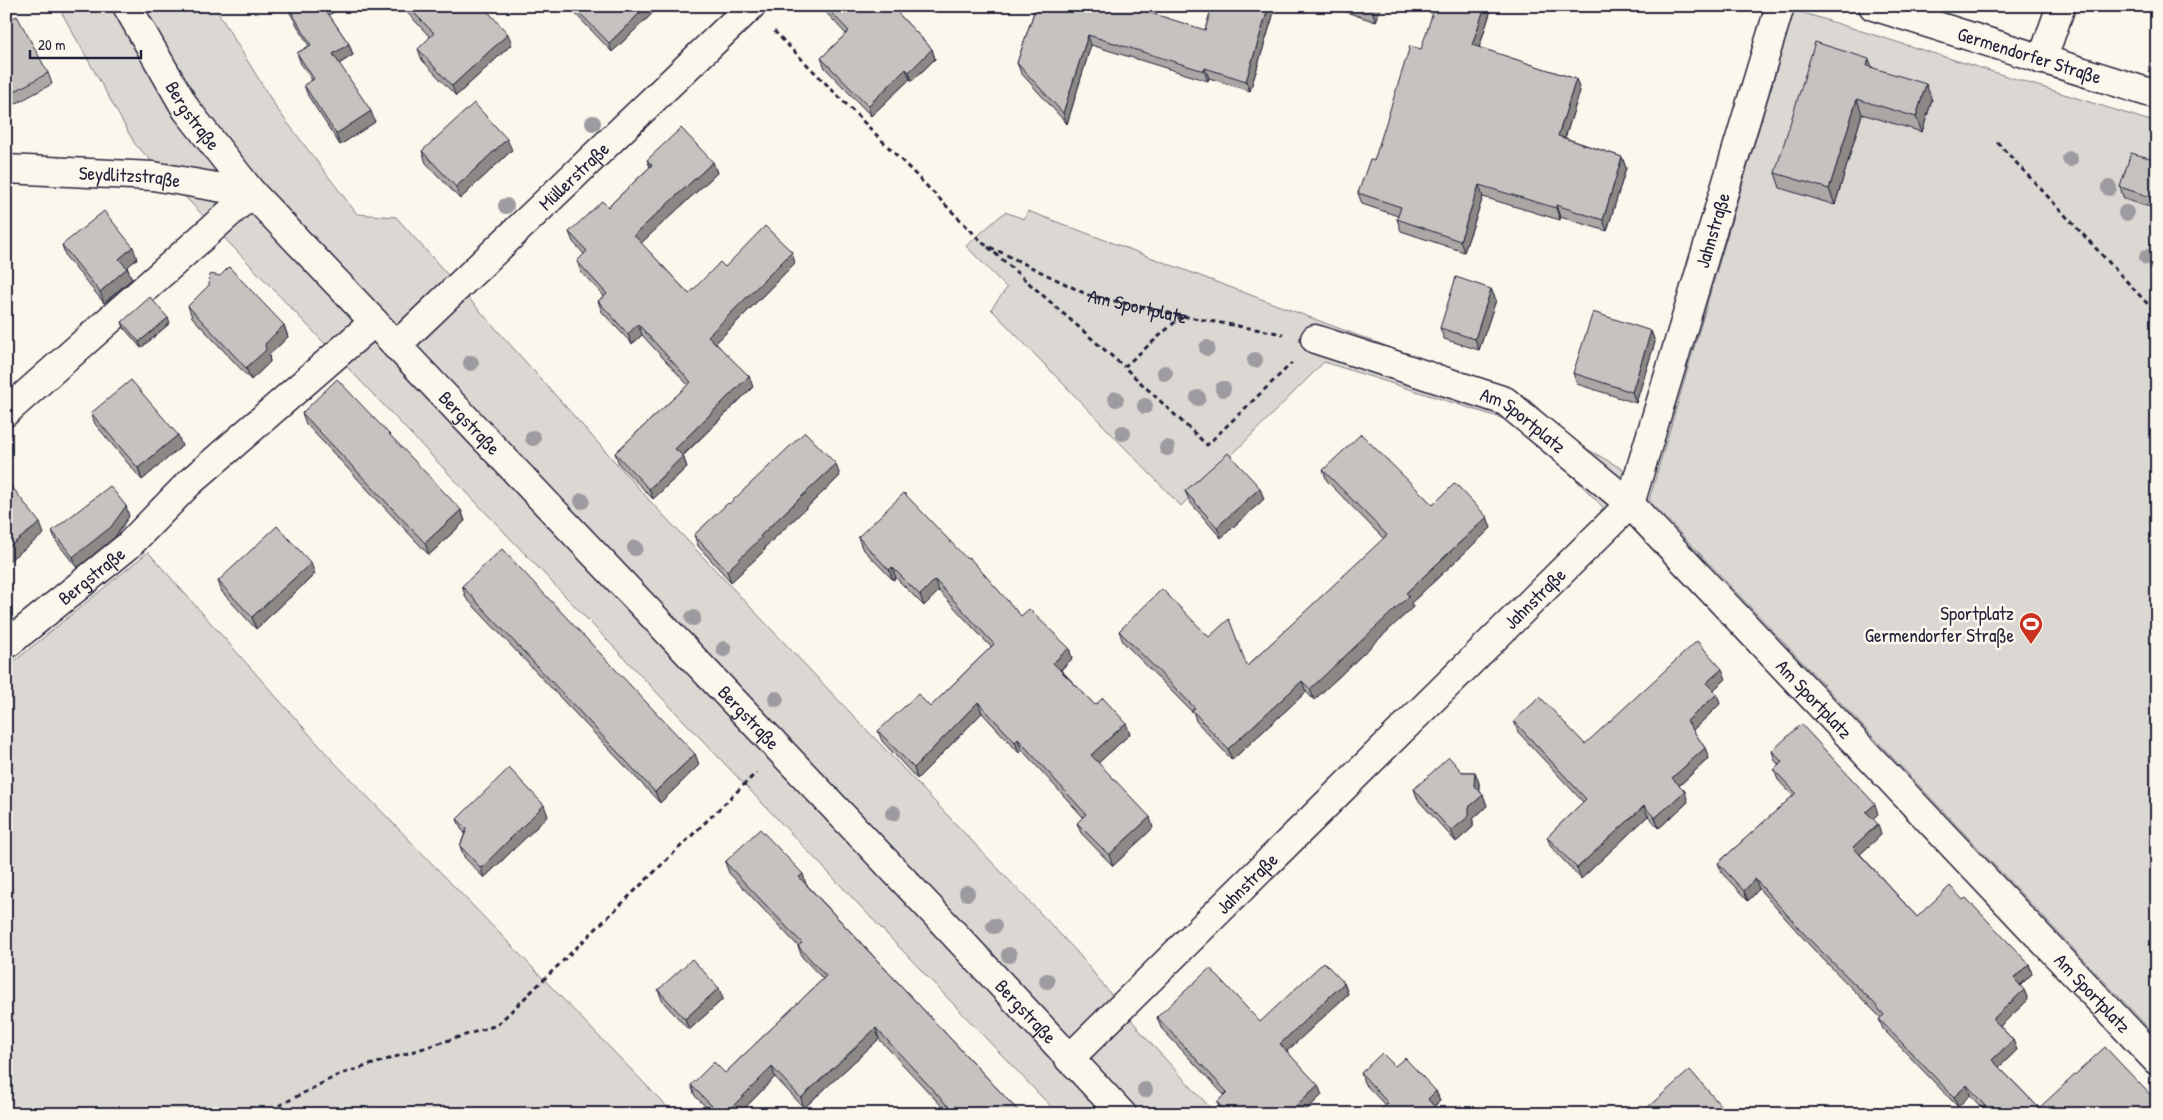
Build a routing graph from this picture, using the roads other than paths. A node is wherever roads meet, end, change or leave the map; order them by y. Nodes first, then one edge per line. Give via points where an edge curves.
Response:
1 (127, 6) edge
2 (1780, 6) edge
3 (1873, 6) edge
4 (2062, 6) edge
5 (751, 7) edge
6 (2042, 60) junction
7 (2157, 95) edge
8 (6, 169) edge
9 (252, 193) junction
10 (374, 322) junction
11 (1315, 340) road end
12 (396, 346) junction
13 (6, 412) edge
14 (1630, 504) junction
15 (6, 644) edge
16 (1069, 1059) junction
17 (2157, 1061) edge
18 (1122, 1114) edge

1 - 9 street, Bergstraße via 186,109
2 - 14 street, Jahnstraße
3 - 6 street, Germendorfer Straße
4 - 6 street
5 - 12 street, Müllerstraße
6 - 7 street, Germendorfer Straße
8 - 9 street, Seydlitzstraße via 153,176
9 - 10 street, Bergstraße
9 - 13 street
10 - 12 street, Bergstraße
10 - 15 street, Bergstraße via 188,483 128,546
11 - 14 street, Am Sportplatz via 1505,401
12 - 16 street, Bergstraße
14 - 16 street, Jahnstraße
14 - 17 street, Am Sportplatz
16 - 18 street, Bergstraße

